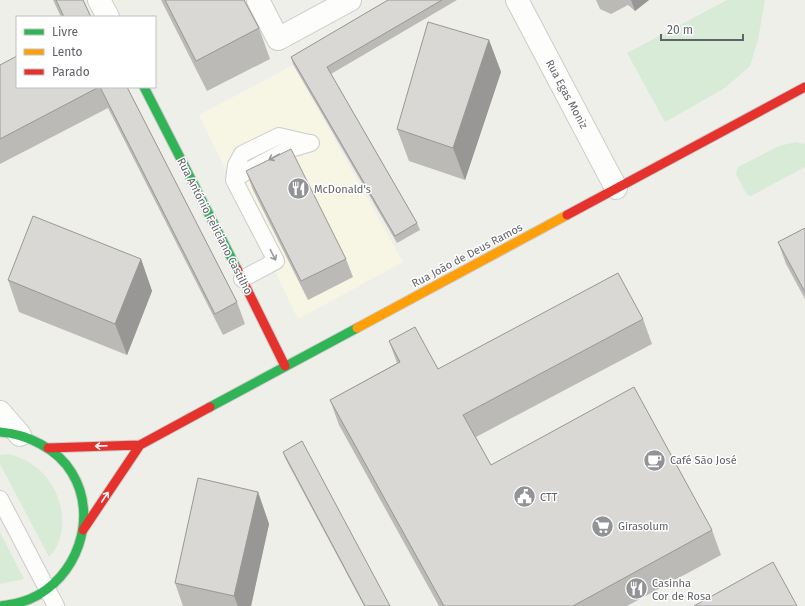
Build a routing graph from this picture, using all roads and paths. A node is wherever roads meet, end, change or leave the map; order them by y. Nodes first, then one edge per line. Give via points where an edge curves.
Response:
1 (99, 0) edge
2 (258, 0) edge
3 (350, 0) edge
4 (517, 0) edge
5 (107, 16) edge
6 (805, 87) edge
7 (145, 88) edge
8 (311, 144) dead end
9 (616, 188) junction
10 (242, 279) junction
11 (285, 366) junction
12 (0, 412) edge
13 (10, 433) edge
14 (140, 445) junction
15 (48, 448) junction
16 (0, 499) edge
17 (83, 530) junction
18 (48, 590) junction
19 (0, 606) edge
20 (56, 606) edge

1 - 5 street
2 - 3 street via 278,38
4 - 9 street, Rua Egas Moniz
6 - 9 main road, Rua João de Deus Ramos
7 - 10 main road, Rua António Feliciano Castilho
8 -> 10 lane via 287,150 234,180 276,261
9 - 11 main road, Rua João de Deus Ramos
10 - 11 main road, Rua António Feliciano Castilho
11 - 14 main road, Rua João de Deus Ramos
12 - 13 street
13 - 15 main road via 34,440
14 -> 15 main road, Rua João de Deus Ramos
17 -> 14 main road, Rua João de Deus Ramos
15 - 17 main road via 65,463 76,480 83,499
16 - 18 lane
17 - 18 main road via 78,550 68,569
18 - 19 main road via 30,600
18 - 20 lane

